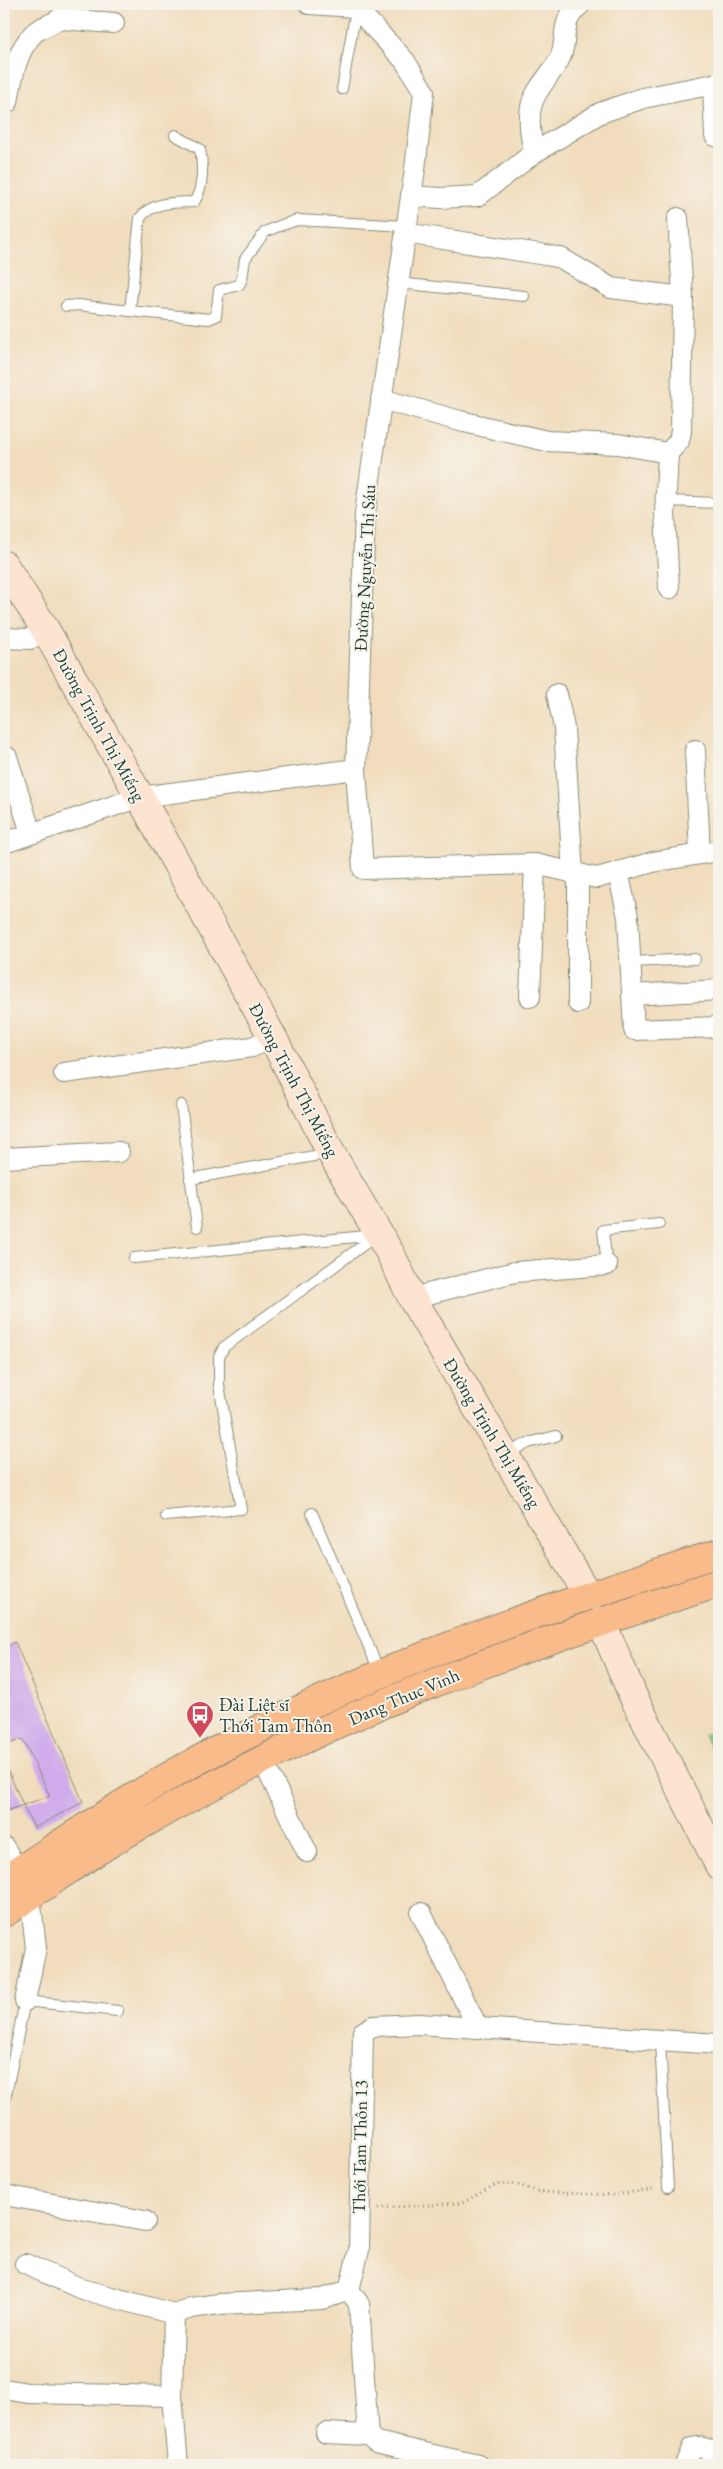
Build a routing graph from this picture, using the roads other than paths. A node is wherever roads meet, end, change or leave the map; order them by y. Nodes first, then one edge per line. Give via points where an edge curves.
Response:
1 (309, 4) edge
2 (580, 4) edge
3 (356, 6) edge
4 (63, 11) edge
5 (114, 22) dead end
6 (716, 84) edge
7 (342, 89) dead end
8 (8, 102) dead end
9 (175, 135) dead end
10 (719, 136) edge
11 (534, 153) junction
12 (411, 196) junction
13 (678, 218) dead end
14 (406, 230) junction
15 (398, 283) junction
16 (524, 296) dead end
17 (683, 297) junction
18 (66, 306) dead end
19 (130, 312) junction
20 (381, 398) junction
21 (668, 453) junction
22 (666, 501) junction
23 (719, 503) edge
24 (4, 565) edge
25 (669, 589) dead end
26 (45, 629) junction
27 (4, 638) edge
28 (557, 694) dead end
29 (695, 750) dead end
30 (7, 757) dead end
31 (356, 769) junction
32 (140, 797) junction
33 (31, 833) junction
34 (4, 843) edge
35 (710, 853) edge
36 (535, 864) junction
37 (618, 872) junction
38 (576, 874) junction
39 (695, 959) dead end
40 (631, 962) junction
41 (719, 990) edge
42 (632, 995) junction
43 (530, 997) dead end
44 (578, 1003) dead end
45 (719, 1026) edge
46 (273, 1038) junction
47 (64, 1073) dead end
48 (181, 1105) dead end
49 (119, 1152) dead end
50 (331, 1153) junction
51 (4, 1158) edge
52 (190, 1180) junction
53 (659, 1224) dead end
54 (197, 1227) dead end
55 (378, 1234) junction
56 (134, 1258) dead end
57 (607, 1265) joint
58 (412, 1298) junction
59 (556, 1436) dead end
60 (505, 1455) junction
61 (312, 1513) dead end
62 (166, 1516) dead end
63 (719, 1553) edge
64 (719, 1583) edge
65 (586, 1594) junction
66 (601, 1621) junction
67 (381, 1673) junction
68 (264, 1761) junction
69 (4, 1847) edge
70 (307, 1852) dead end
71 (719, 1865) edge
72 (11, 1876) edge
73 (30, 1896) junction
74 (4, 1913) edge
75 (421, 1913) dead end
76 (25, 2001) junction
77 (118, 2011) dead end
78 (478, 2028) junction
79 (660, 2041) junction
80 (719, 2044) edge
81 (4, 2104) edge
82 (668, 2187) road end
83 (4, 2195) edge
84 (145, 2221) dead end
85 (25, 2264) dead end
86 (349, 2290) junction
87 (174, 2314) junction
88 (4, 2389) edge
89 (172, 2396) junction
90 (326, 2433) dead end
91 (368, 2435) junction
92 (719, 2452) edge
93 (178, 2465) edge
94 (478, 2465) edge
95 (685, 2465) edge

1 - 3 street
2 - 11 street via 564,27 560,60 532,104 530,125
3 - 7 lane
3 - 12 street, Đường Nguyễn Thị Sáu via 405,61 424,92
4 - 5 street
4 - 8 street via 25,44
6 - 10 street via 715,136
6 - 11 street via 643,98 600,113
9 - 19 lane via 200,149 202,168 198,197 194,202 153,206 140,218
11 - 12 street via 478,196
12 - 14 street, Đường Nguyễn Thị Sáu
13 - 17 street
14 - 15 street, Đường Nguyễn Thị Sáu
14 - 17 street via 561,258 611,288
14 - 19 lane via 297,220 265,232 245,259 239,285 219,290 216,316 209,319
15 - 16 lane
15 - 20 street, Đường Nguyễn Thị Sáu
17 - 21 street via 680,431 679,441
18 - 19 lane
20 - 21 street via 460,422 547,440 618,444
20 - 31 street, Đường Nguyễn Thị Sáu via 365,513
21 - 22 street
22 - 23 lane
22 - 25 street
24 - 26 main road, Đường Trịnh Thị Miếng
26 - 27 street via 30,639
26 - 32 main road, Đường Trịnh Thị Miếng
28 - 38 street via 564,728
29 - 35 street
30 - 33 street
31 - 32 street
31 - 36 street, Đường Nguyễn Thị Sáu via 363,869
32 - 33 street
32 - 46 main road, Đường Trịnh Thị Miếng
33 - 34 street
35 - 37 street via 653,862
36 - 38 street
36 - 43 street
37 - 38 street via 597,878
37 - 40 street via 628,917
38 - 44 street
39 - 40 lane
40 - 42 street
41 - 42 street
42 - 45 street via 634,1030
46 - 47 street via 252,1047
46 - 50 main road, Đường Trịnh Thị Miếng
48 - 52 lane
49 - 51 street
50 - 52 lane
50 - 55 main road, Đường Trịnh Thị Miếng
52 - 54 lane
53 - 57 lane via 603,1230
55 - 56 lane
55 - 58 main road, Đường Trịnh Thị Miếng
55 - 62 lane via 224,1347 219,1357 219,1384 241,1509
57 - 58 street via 515,1272
58 - 60 main road, Đường Trịnh Thị Miếng
59 - 60 lane via 528,1443
60 - 65 main road, Đường Trịnh Thị Miếng
61 - 67 lane
63 - 65 main road, Dang Thuc Vinh
64 - 66 main road, Dang Thuc Vinh
65 - 66 main road
65 - 67 main road, Dang Thuc Vinh
66 - 68 main road, Dang Thuc Vinh via 433,1683
66 - 71 main road via 634,1698 708,1835
67 - 72 main road, Dang Thuc Vinh via 189,1765
68 - 70 street
68 - 73 main road, Dang Thuc Vinh via 138,1826
69 - 72 street
73 - 74 main road, Dang Thuc Vinh
73 - 76 street via 36,1948
75 - 78 street
76 - 77 lane
76 - 81 lane
78 - 79 street, Thới Tam Thôn 13
78 - 86 street, Thới Tam Thôn 13 via 382,2025 372,2026 363,2032 359,2250
79 - 80 street, Thới Tam Thôn 13
79 - 82 lane
83 - 84 street
85 - 87 street via 82,2289
86 - 87 street via 323,2299 219,2304
86 - 91 street via 359,2304
87 - 89 street
88 - 89 street via 28,2393
89 - 93 street
90 - 91 street
91 - 94 street via 376,2442
92 - 95 street via 692,2448

